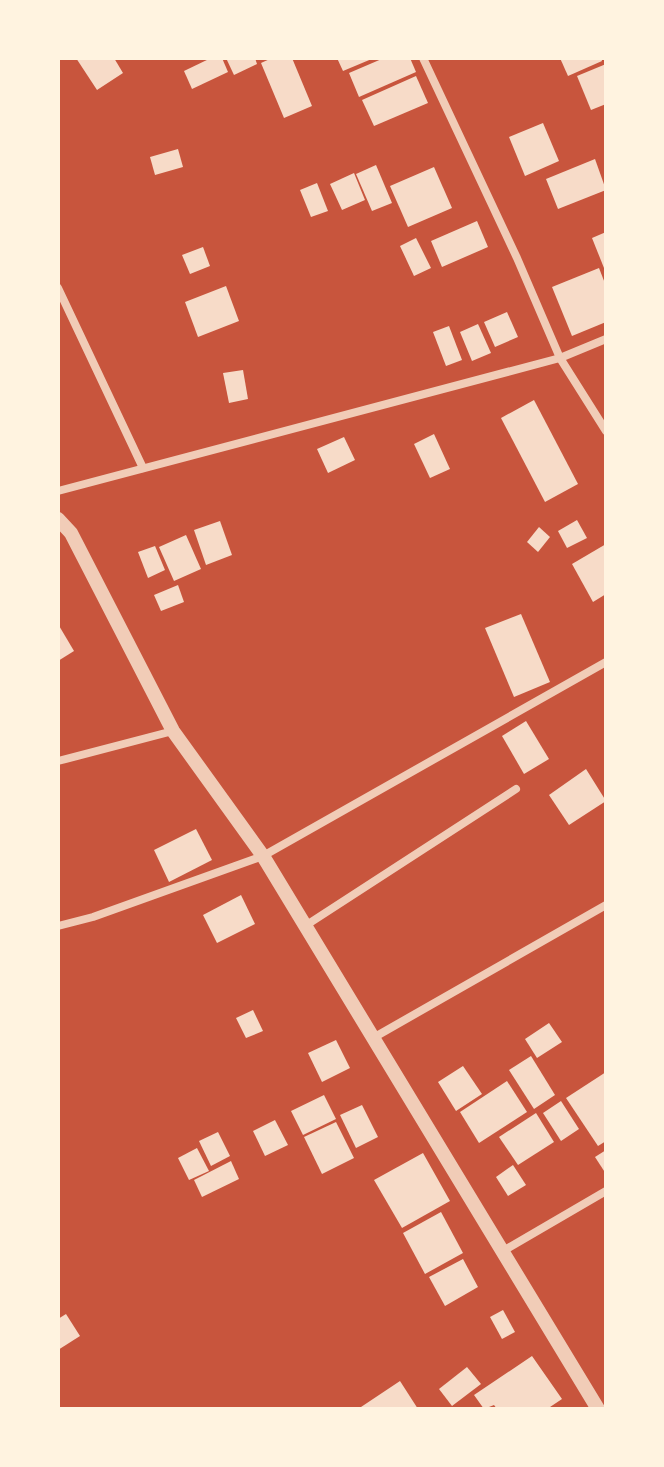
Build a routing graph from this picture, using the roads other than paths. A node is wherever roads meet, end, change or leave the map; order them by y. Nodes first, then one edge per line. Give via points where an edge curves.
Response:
1 (423, 58) edge
2 (58, 288) edge
3 (606, 339) edge
4 (560, 358) junction
5 (606, 431) edge
6 (143, 468) junction
7 (58, 491) edge
8 (58, 519) edge
9 (606, 662) edge
10 (173, 731) junction
11 (58, 761) edge
12 (516, 789) dead end
13 (263, 856) junction
14 (606, 905) edge
15 (58, 926) edge
16 (305, 926) junction
17 (373, 1038) junction
18 (606, 1191) edge
19 (503, 1251) junction
20 (598, 1409) edge

1 - 4 street
2 - 6 street
3 - 4 street
4 - 5 street
4 - 6 street
6 - 7 street
8 - 10 street via 71,533
9 - 13 street
10 - 11 street
10 - 13 street
12 - 16 street
13 - 15 street
13 - 16 street
14 - 17 street
16 - 17 street
17 - 19 street
18 - 19 street
19 - 20 street

